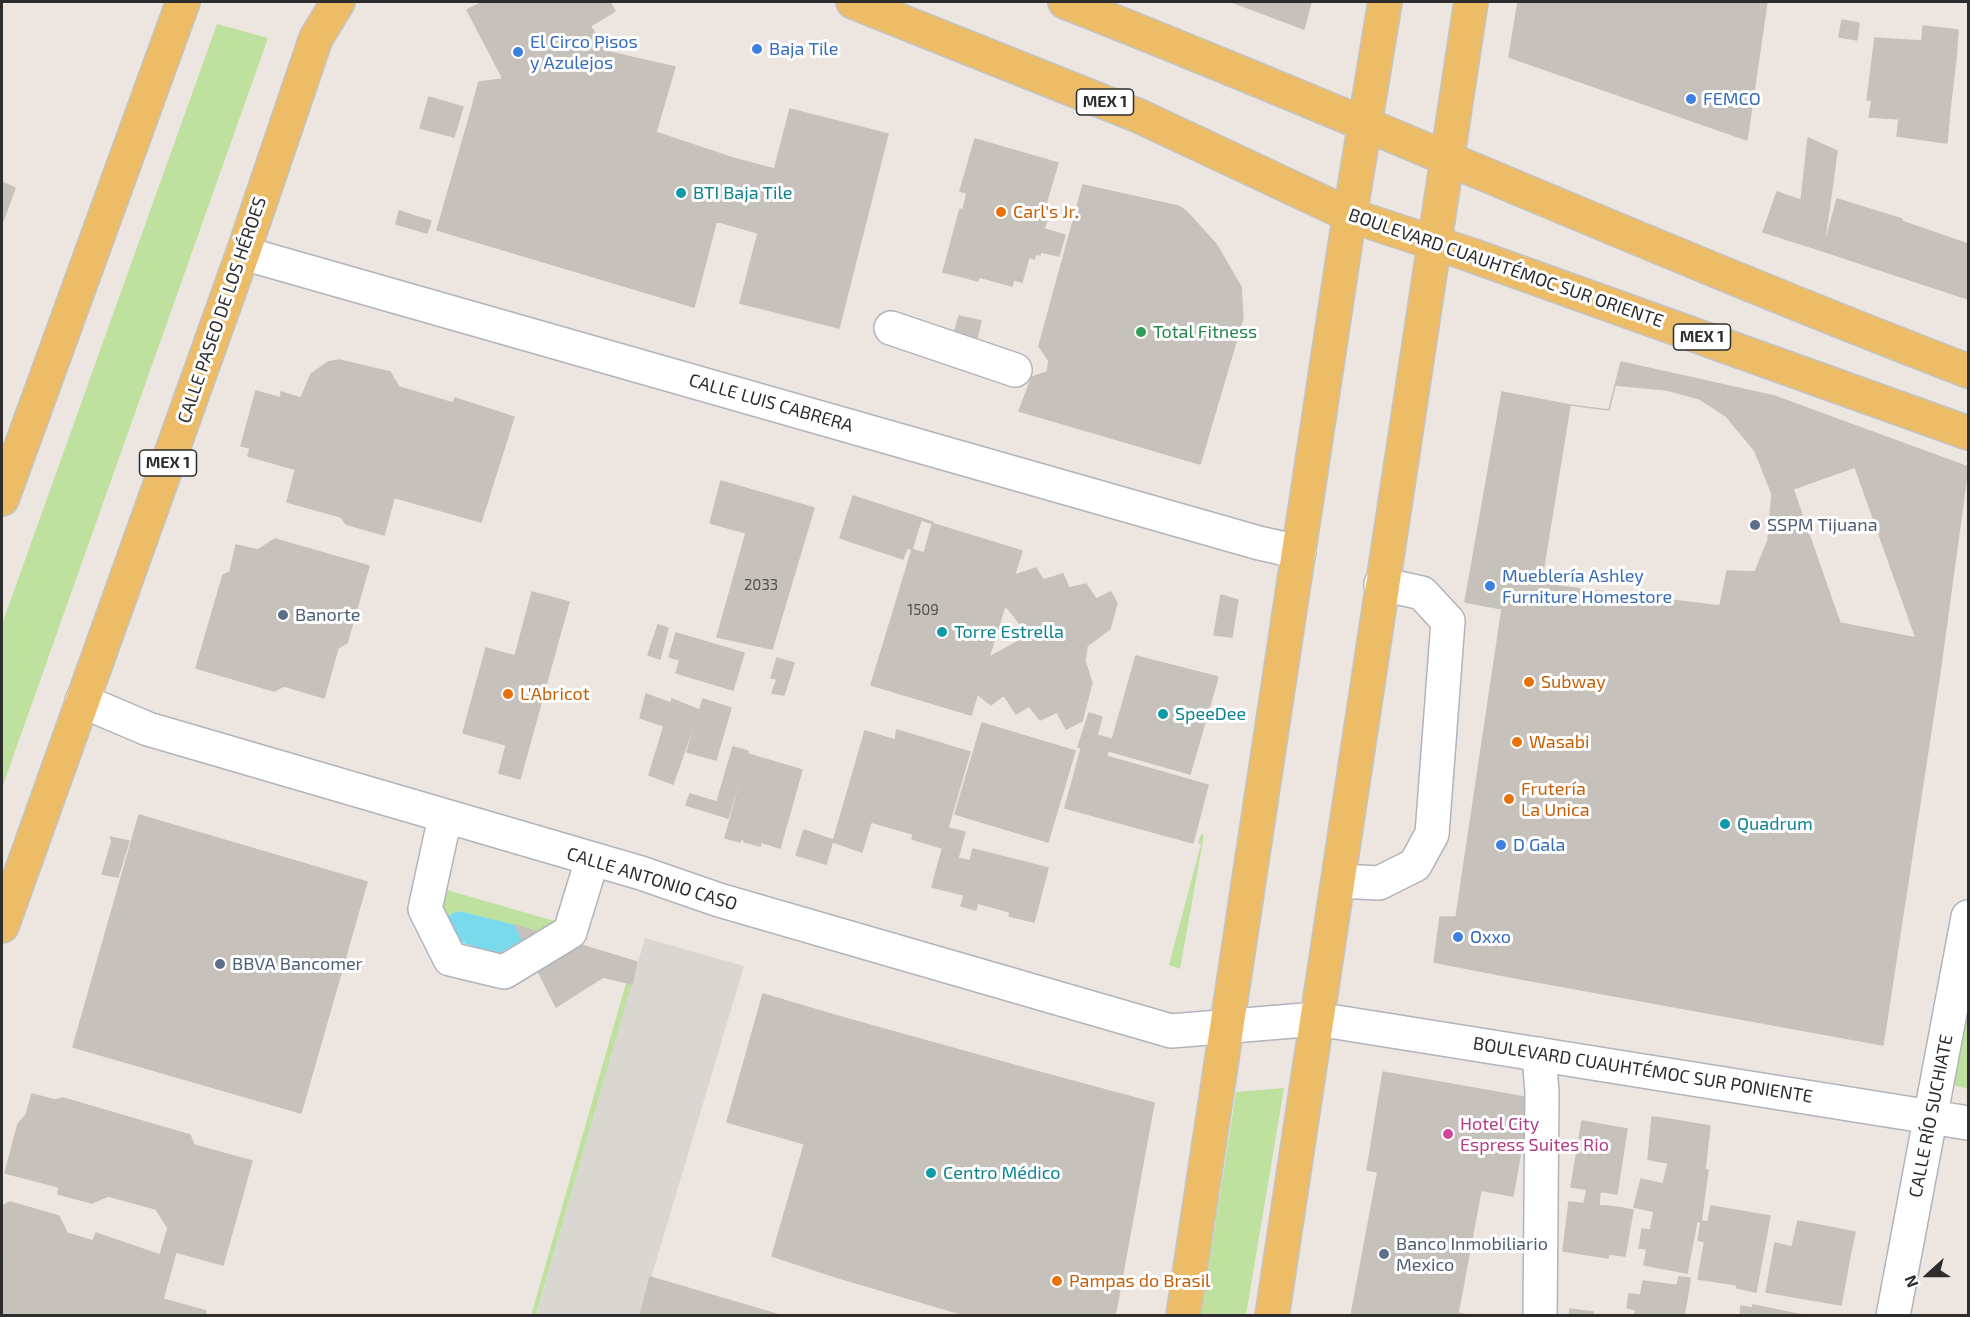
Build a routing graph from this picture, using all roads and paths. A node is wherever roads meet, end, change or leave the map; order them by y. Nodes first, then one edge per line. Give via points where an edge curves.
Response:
1 (183, 2) edge
2 (338, 2) edge
3 (853, 2) edge
4 (1065, 2) edge
5 (1385, 2) edge
6 (1471, 2) edge
7 (1365, 123) junction
8 (1448, 157) junction
9 (1352, 216) junction
10 (1433, 244) junction
11 (243, 253) junction
12 (891, 328) dead end
13 (1015, 370) dead end
14 (1968, 371) edge
15 (1968, 433) edge
16 (2, 499) edge
17 (1299, 552) junction
18 (1381, 584) junction
19 (82, 701) junction
20 (445, 818) junction
21 (592, 860) junction
22 (1339, 881) junction
23 (1968, 917) edge
24 (2, 926) edge
25 (1317, 1019) junction
26 (1227, 1026) junction
27 (1539, 1054) junction
28 (1932, 1115) junction
29 (1968, 1123) edge
30 (1183, 1316) edge
31 (1272, 1316) edge
32 (1540, 1316) edge
33 (1893, 1316) edge

1 - 16 main road
2 - 11 main road, CALLE PASEO DE LOS HÉROES / MEX 1 via 316,38
3 - 9 main road, BOULEVARD CUAUHTÉMOC SUR ORIENTE / MEX 1 via 1139,116
4 - 7 main road
5 - 7 main road
6 - 8 main road
7 - 8 main road
7 - 9 main road
8 - 10 main road
8 - 14 main road via 1706,267
9 - 10 main road, BOULEVARD CUAUHTÉMOC SUR ORIENTE / MEX 1
9 - 17 main road
10 - 15 main road, BOULEVARD CUAUHTÉMOC SUR ORIENTE / MEX 1 via 1899,405
10 - 18 main road
11 - 17 street, CALLE LUIS CABRERA
11 - 19 main road, CALLE PASEO DE LOS HÉROES / MEX 1
12 - 13 street
17 - 26 main road
18 - 22 main road
18 - 22 street via 1422,593 1448,621 1432,834 1415,866 1379,883
19 - 20 street, CALLE ANTONIO CASO via 148,729
19 - 24 main road, CALLE PASEO DE LOS HÉROES / MEX 1
20 - 21 street, CALLE ANTONIO CASO
20 - 21 street via 425,909 450,958 504,972 570,932
21 - 26 street, CALLE ANTONIO CASO via 1171,1031
22 - 25 main road
23 - 28 street, CALLE RÍO SUCHIATE
25 - 26 street, CALLE ANTONIO CASO
25 - 27 street, BOULEVARD CUAUHTÉMOC SUR PONIENTE
25 - 31 main road
26 - 30 main road
27 - 28 street, BOULEVARD CUAUHTÉMOC SUR PONIENTE
27 - 32 street
28 - 29 street, BOULEVARD CUAUHTÉMOC SUR PONIENTE
28 - 33 street, CALLE RÍO SUCHIATE

